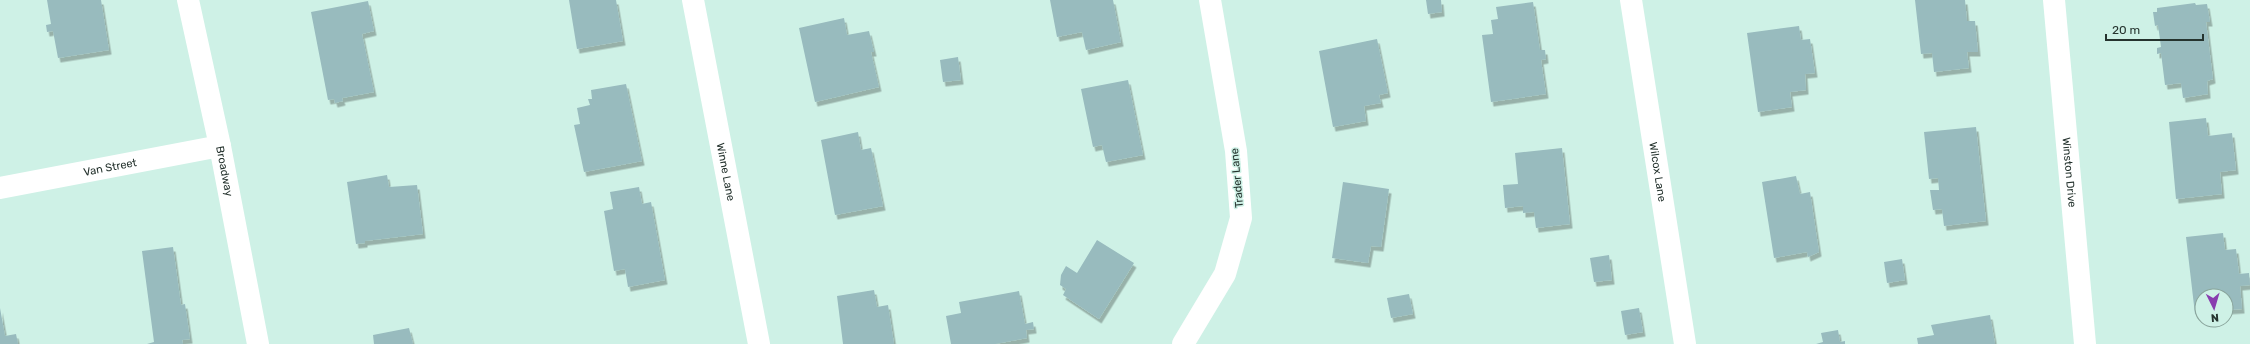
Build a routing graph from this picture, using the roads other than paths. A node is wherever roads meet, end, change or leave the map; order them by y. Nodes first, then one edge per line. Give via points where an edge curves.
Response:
1 (188, 0) edge
2 (693, 0) edge
3 (1210, 0) edge
4 (1631, 0) edge
5 (2054, 0) edge
6 (220, 146) junction
7 (0, 188) edge
8 (258, 344) edge
9 (759, 344) edge
10 (1183, 344) edge
11 (1685, 344) edge
12 (2085, 344) edge

1 - 6 street, Broadway
2 - 9 street, Winne Lane
3 - 10 street, Trader Lane via 1236,151 1241,218 1225,274
4 - 11 street, Wilcox Lane
5 - 12 street, Winston Drive
6 - 7 street, Van Street
6 - 8 street, Broadway

